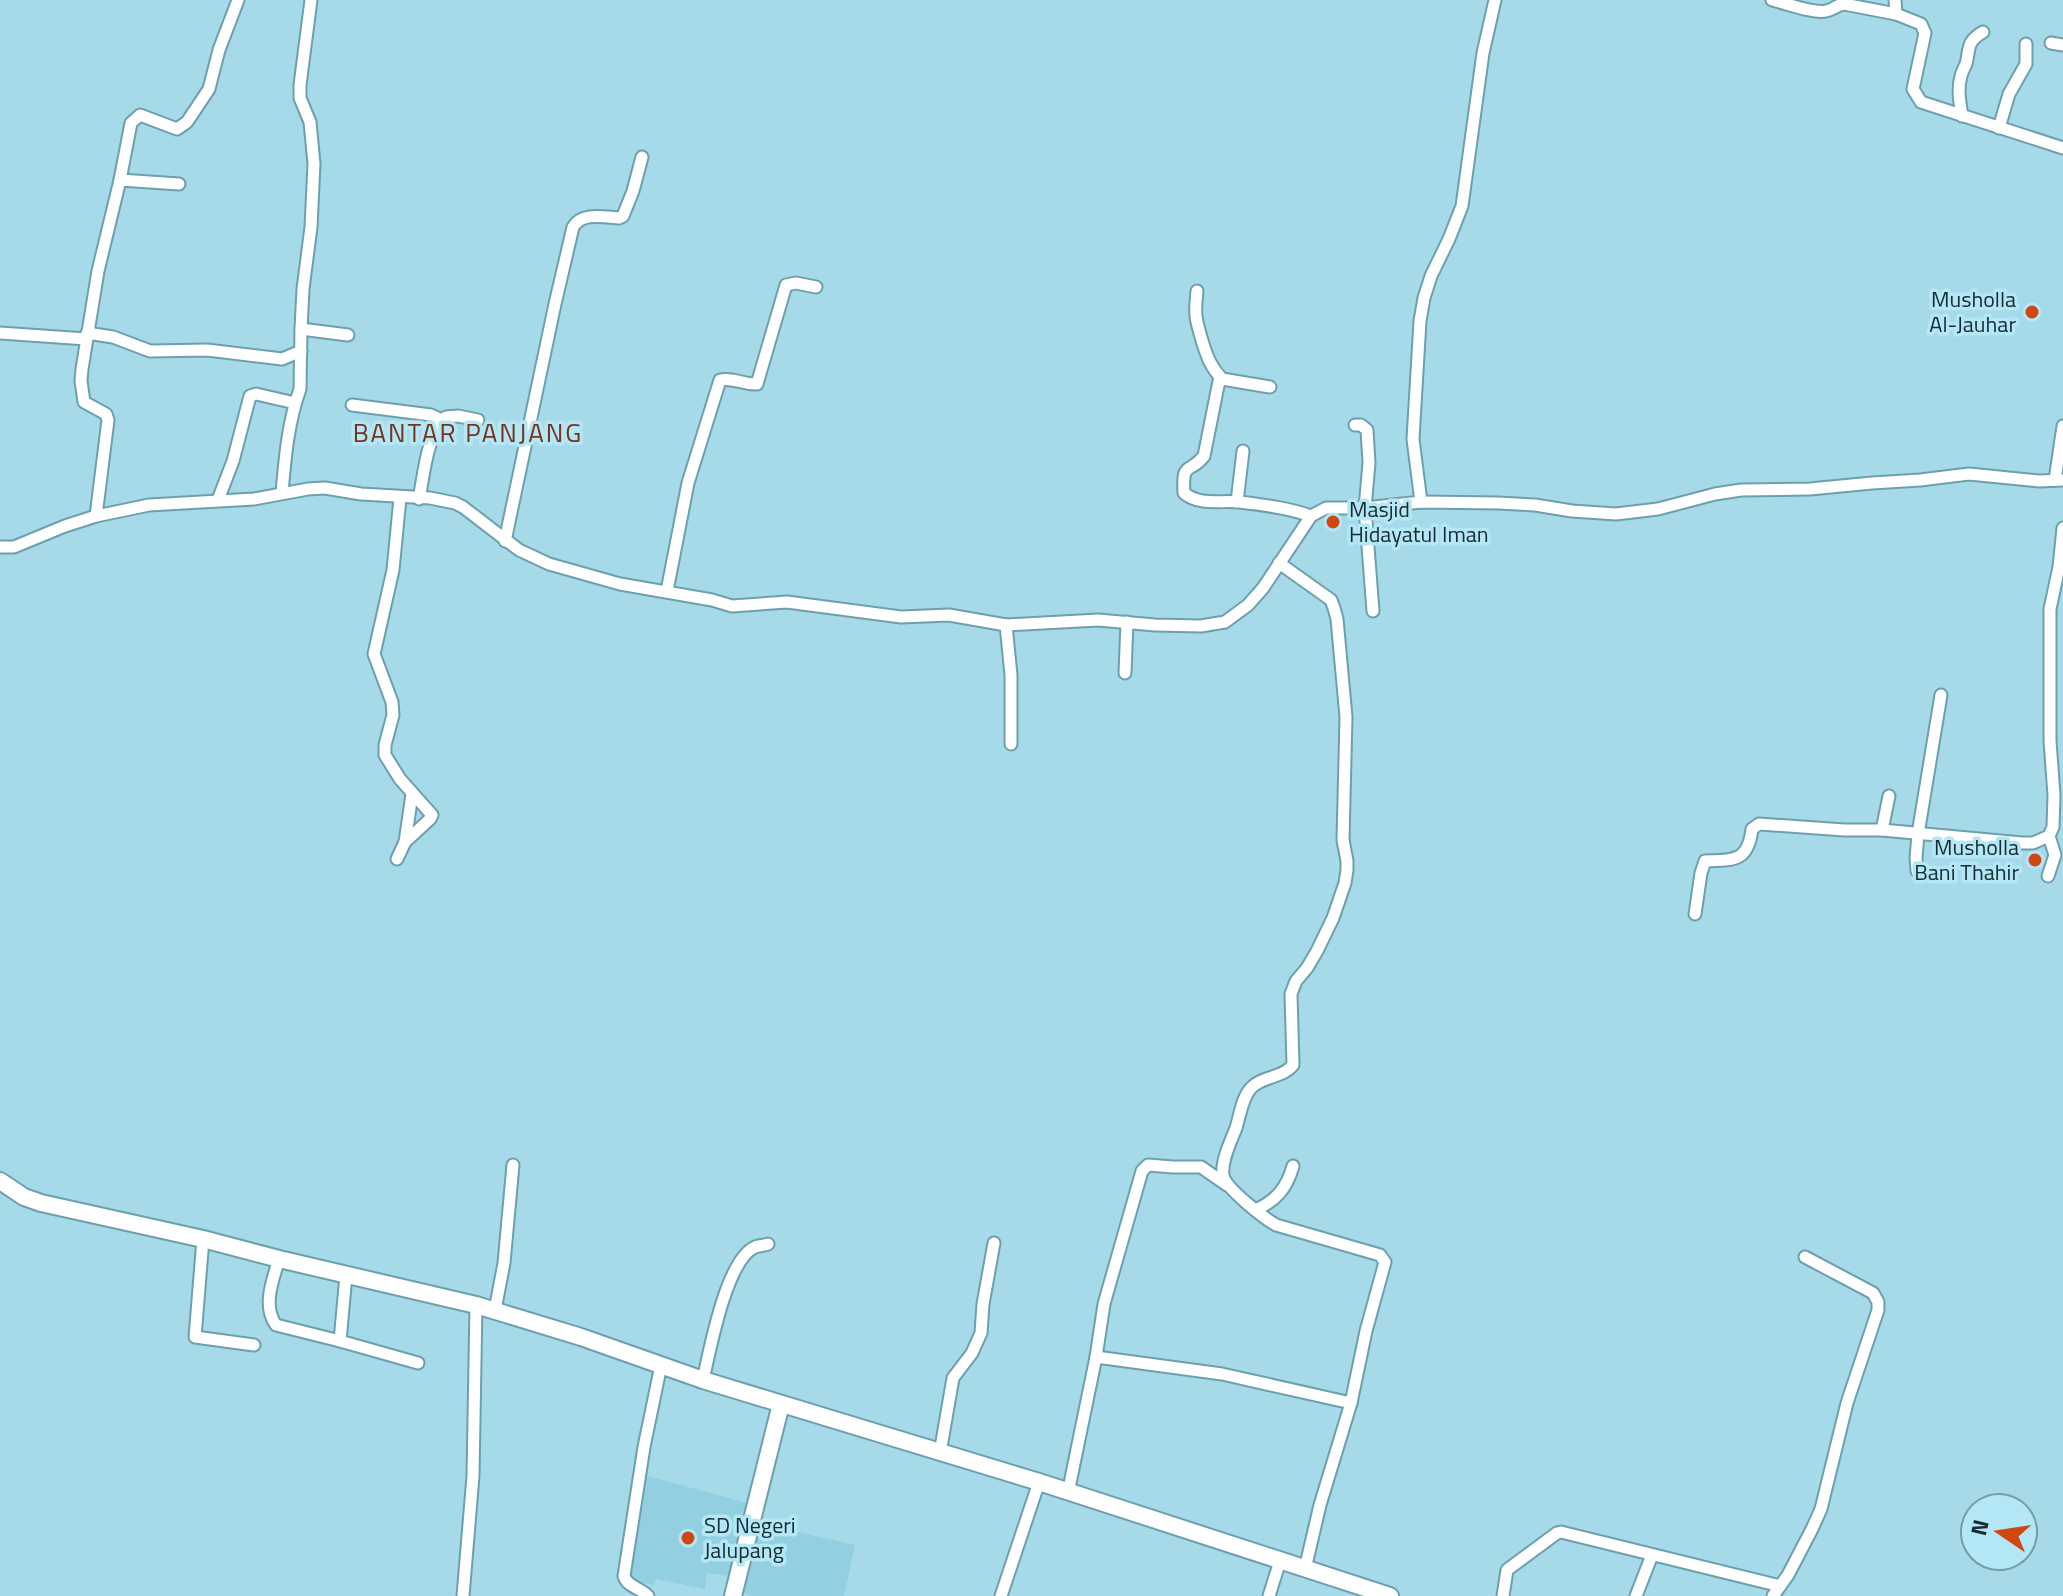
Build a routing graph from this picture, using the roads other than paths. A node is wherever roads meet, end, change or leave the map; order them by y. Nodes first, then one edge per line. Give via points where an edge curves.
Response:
1 (238, 0) edge
2 (311, 0) edge
3 (1495, 0) edge
4 (1776, 0) edge
5 (1895, 0) edge
6 (1896, 14) junction
7 (1983, 32) dead end
8 (2026, 44) dead end
9 (1962, 116) junction
10 (1999, 128) junction
11 (2063, 148) edge
12 (642, 157) dead end
13 (120, 180) junction
14 (179, 184) dead end
15 (816, 287) dead end
16 (1197, 291) dead end
17 (301, 329) junction
18 (0, 333) edge
19 (348, 335) dead end
20 (87, 336) junction
21 (301, 351) junction
22 (1222, 379) junction
23 (1270, 387) dead end
24 (295, 403) junction
25 (352, 405) dead end
26 (442, 420) junction
27 (478, 420) dead end
28 (1355, 425) dead end
29 (2063, 426) edge
30 (1243, 451) dead end
31 (2059, 480) edge
32 (282, 493) junction
33 (400, 498) junction
34 (419, 499) junction
35 (218, 500) junction
36 (1237, 502) junction
37 (1421, 502) junction
38 (1365, 508) junction
39 (96, 516) junction
40 (1311, 516) junction
41 (2063, 528) edge
42 (505, 541) junction
43 (0, 547) edge
44 (1279, 563) junction
45 (667, 591) junction
46 (1373, 611) dead end
47 (1127, 622) junction
48 (1006, 625) junction
49 (1125, 673) dead end
50 (1941, 695) dead end
51 (1011, 744) dead end
52 (412, 794) junction
53 (1889, 796) dead end
54 (1882, 830) junction
55 (1918, 834) junction
56 (2049, 836) junction
57 (405, 842) junction
58 (397, 859) dead end
59 (1917, 871) dead end
60 (2048, 876) dead end
61 (1695, 914) dead end
62 (513, 1165) dead end
63 (1293, 1166) dead end
64 (0, 1181) edge
65 (1227, 1185) junction
66 (1255, 1210) junction
67 (203, 1239) junction
68 (994, 1243) dead end
69 (768, 1244) dead end
70 (1805, 1257) dead end
71 (279, 1259) junction
72 (346, 1275) junction
73 (476, 1305) junction
74 (495, 1310) junction
75 (340, 1341) junction
76 (254, 1345) dead end
77 (1096, 1357) junction
78 (418, 1363) dead end
79 (661, 1365) junction
80 (703, 1380) junction
81 (1351, 1403) junction
82 (781, 1404) junction
83 (940, 1453) junction
84 (1039, 1482) junction
85 (1068, 1493) junction
86 (1652, 1555) junction
87 (1280, 1561) junction
88 (1305, 1569) junction
89 (1776, 1591) edge
90 (463, 1596) edge
91 (648, 1596) edge
92 (733, 1596) edge
93 (1001, 1596) edge
94 (1269, 1596) edge
95 (1390, 1596) edge
96 (1503, 1596) edge
97 (1636, 1596) edge

1 - 13 street via 209,89 177,129 144,115 136,117
2 - 17 street via 300,85 314,164
3 - 37 street via 1462,206 1431,276 1420,321 1413,439
4 - 6 street via 1818,12 1839,4
5 - 6 street
6 - 9 street via 1924,28 1913,89 1917,98
7 - 9 street via 1968,48 1959,93
8 - 10 street via 2026,64 2009,94
9 - 10 street
10 - 11 street
12 - 42 street via 623,216 586,217 573,227
13 - 14 street
13 - 20 street
15 - 45 street via 786,285 757,384 720,380 688,483
16 - 22 street via 1197,325 1208,362
17 - 19 street
17 - 21 street
18 - 20 street
20 - 21 street via 113,337 150,351 207,350 282,359
20 - 39 street via 83,400 108,420
21 - 24 street
22 - 23 street
22 - 36 street via 1204,456 1187,468 1184,493 1191,499
24 - 32 street
24 - 35 street via 250,396
25 - 26 street
26 - 27 street
26 - 34 street via 432,437
28 - 38 street via 1365,427 1368,435
29 - 31 street
30 - 36 street
31 - 37 street via 1969,474 1741,490 1616,514
32 - 33 street via 325,488
32 - 35 street
33 - 34 street
33 - 52 street via 393,570 374,654 392,702 385,755
34 - 42 street via 463,507
35 - 39 street via 149,505
36 - 40 street
37 - 38 street
38 - 40 street via 1326,508
38 - 46 street
39 - 43 street via 14,547
40 - 44 street
41 - 56 street via 2050,609 2054,795
42 - 45 street via 549,564
44 - 47 street via 1248,605 1225,622
44 - 65 street via 1331,600 1334,608 1346,717 1347,870 1333,918 1291,994 1293,1065 1253,1084 1246,1094 1225,1161
45 - 48 street via 732,606 787,602
47 - 48 street
47 - 49 street
48 - 51 street
50 - 55 street
52 - 57 street
52 - 57 street via 432,815
53 - 54 street
54 - 55 street
54 - 61 street via 1759,824 1738,858 1705,861
55 - 56 street via 2022,843
55 - 59 street
56 - 60 street via 2055,855
57 - 58 street
62 - 74 street
63 - 66 street via 1280,1194
64 - 67 street via 41,1203
65 - 66 street
65 - 77 street via 1201,1167 1148,1165 1142,1171 1111,1275
66 - 81 street via 1276,1225 1384,1259
67 - 71 street
67 - 76 street via 195,1337
68 - 83 street via 981,1333 953,1378
69 - 80 street via 751,1249 733,1275
70 - 89 street via 1873,1293 1878,1310 1847,1403 1821,1509
71 - 72 street
71 - 75 street via 269,1310 276,1325
72 - 73 street
72 - 75 street
73 - 74 street
73 - 90 street via 473,1476
74 - 79 street
75 - 78 street
77 - 81 street via 1222,1374
77 - 85 street
79 - 80 street
79 - 91 street via 624,1576
80 - 82 street
81 - 88 street
82 - 83 street
82 - 92 street
83 - 84 street
84 - 85 street
84 - 93 street
85 - 87 street
86 - 89 street
86 - 96 street via 1557,1533 1507,1570
86 - 97 street
87 - 88 street
87 - 94 street
88 - 95 street

